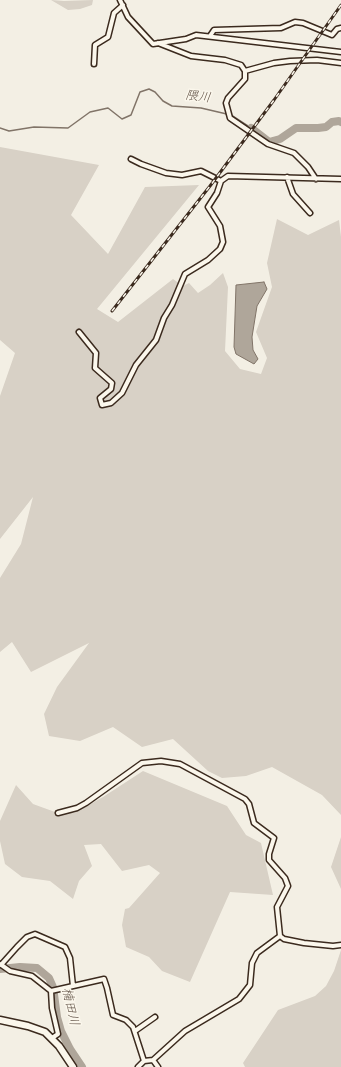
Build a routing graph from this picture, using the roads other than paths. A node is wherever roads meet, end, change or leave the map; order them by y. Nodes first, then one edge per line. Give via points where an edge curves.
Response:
1 (121, 2) edge
2 (341, 28) edge
3 (210, 36) junction
4 (158, 43) junction
5 (341, 52) edge
6 (94, 64) dead end
7 (341, 64) edge
8 (245, 71) junction
9 (131, 159) dead end
10 (287, 177) junction
11 (316, 179) junction
12 (341, 179) edge
13 (221, 181) junction
14 (310, 213) dead end
15 (79, 332) dead end
16 (58, 812) dead end
17 (280, 936) junction
18 (341, 945) edge
19 (0, 965) edge
20 (73, 986) junction
21 (54, 991) junction
22 (155, 1017) dead end
23 (0, 1020) edge
24 (135, 1031) junction
25 (52, 1038) junction
26 (153, 1060) junction
27 (144, 1061) junction
28 (73, 1067) edge
29 (138, 1067) edge
30 (158, 1067) edge

1 - 4 street via 128,17 145,36 153,44
1 - 6 street via 114,13 108,37 95,45
2 - 3 street via 332,35 295,22 281,28 214,30
3 - 4 street via 196,35
3 - 5 street
4 - 8 street via 191,56 236,62
7 - 8 street via 317,60 290,61
8 - 11 street via 244,79 226,104 230,118 268,144 294,154
9 - 13 street via 182,175 201,171
10 - 11 street
10 - 13 street via 228,176
10 - 14 street via 293,194
11 - 12 street
13 - 15 street via 208,207 220,226 223,242 220,249 185,274 156,340 136,365 122,393 110,403 102,404 100,398 111,389 112,383 95,368 96,353
16 - 17 street via 77,808 86,803 135,767 149,761 180,764 241,796 249,804 254,823 274,838 269,854 270,860 287,882 286,891 278,907
17 - 18 street via 304,943
17 - 26 street via 257,953 252,963 250,985 239,999 185,1031
19 - 20 street via 27,938 35,934 64,947 70,958
19 - 21 street via 10,971 32,976
20 - 21 street
20 - 24 street via 104,979 113,1015 126,1020
21 - 25 street via 52,1008 58,1034
22 - 24 street
23 - 25 street via 38,1029
24 - 27 street
25 - 28 street
26 - 27 street
26 - 30 street
27 - 29 street

